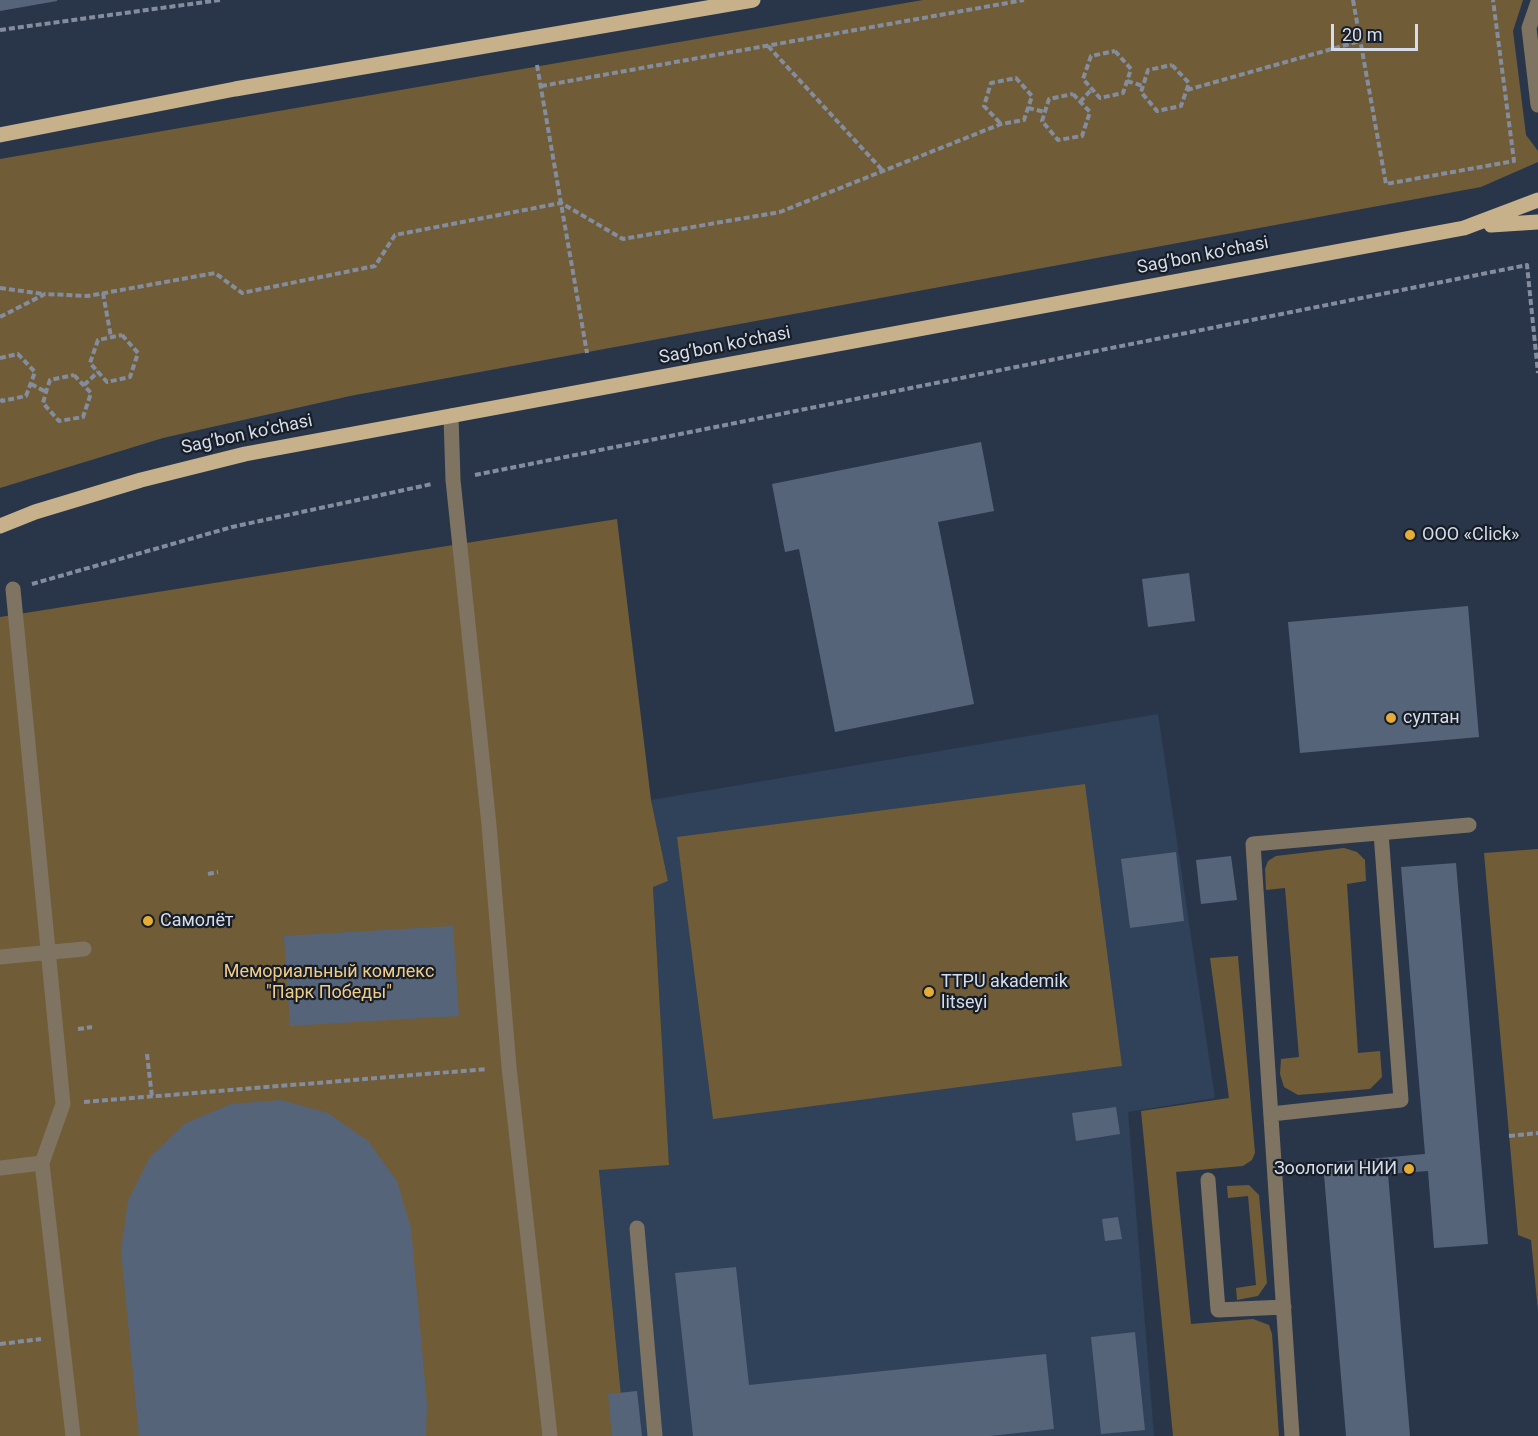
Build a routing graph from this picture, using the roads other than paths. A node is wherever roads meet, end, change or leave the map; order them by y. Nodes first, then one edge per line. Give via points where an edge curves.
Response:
1 (744, 1) edge
2 (1538, 2) edge
3 (1538, 105) edge
4 (0, 135) edge
5 (1538, 200) edge
6 (1538, 222) edge
7 (1464, 228) junction
8 (451, 416) junction
9 (0, 526) edge
10 (13, 589) road end
11 (1469, 825) dead end
12 (1381, 833) junction
13 (84, 949) dead end
14 (50, 952) junction
15 (0, 957) edge
16 (1271, 1114) junction
17 (42, 1163) junction
18 (0, 1168) edge
19 (1208, 1180) dead end
20 (637, 1228) dead end
21 (1284, 1307) junction
22 (73, 1436) edge
23 (550, 1436) edge
24 (655, 1436) edge
25 (1292, 1436) edge

1 - 4 main road via 235,89
2 - 3 street via 1529,28
5 - 7 main road, Sag’bon ko’chasi
6 - 7 main road, Sag’bon ko’chasi
7 - 8 main road, Sag’bon ko’chasi
8 - 9 main road, Sag’bon ko’chasi via 245,454 141,480
8 - 23 street via 453,480 489,825 509,1067
10 - 14 street
11 - 12 street
12 - 16 street via 1401,1100
12 - 16 street via 1253,844
13 - 14 street
14 - 15 street
14 - 17 street via 63,1104
16 - 21 street
17 - 18 street
17 - 22 street
19 - 21 street via 1218,1310
20 - 24 street
21 - 25 street

